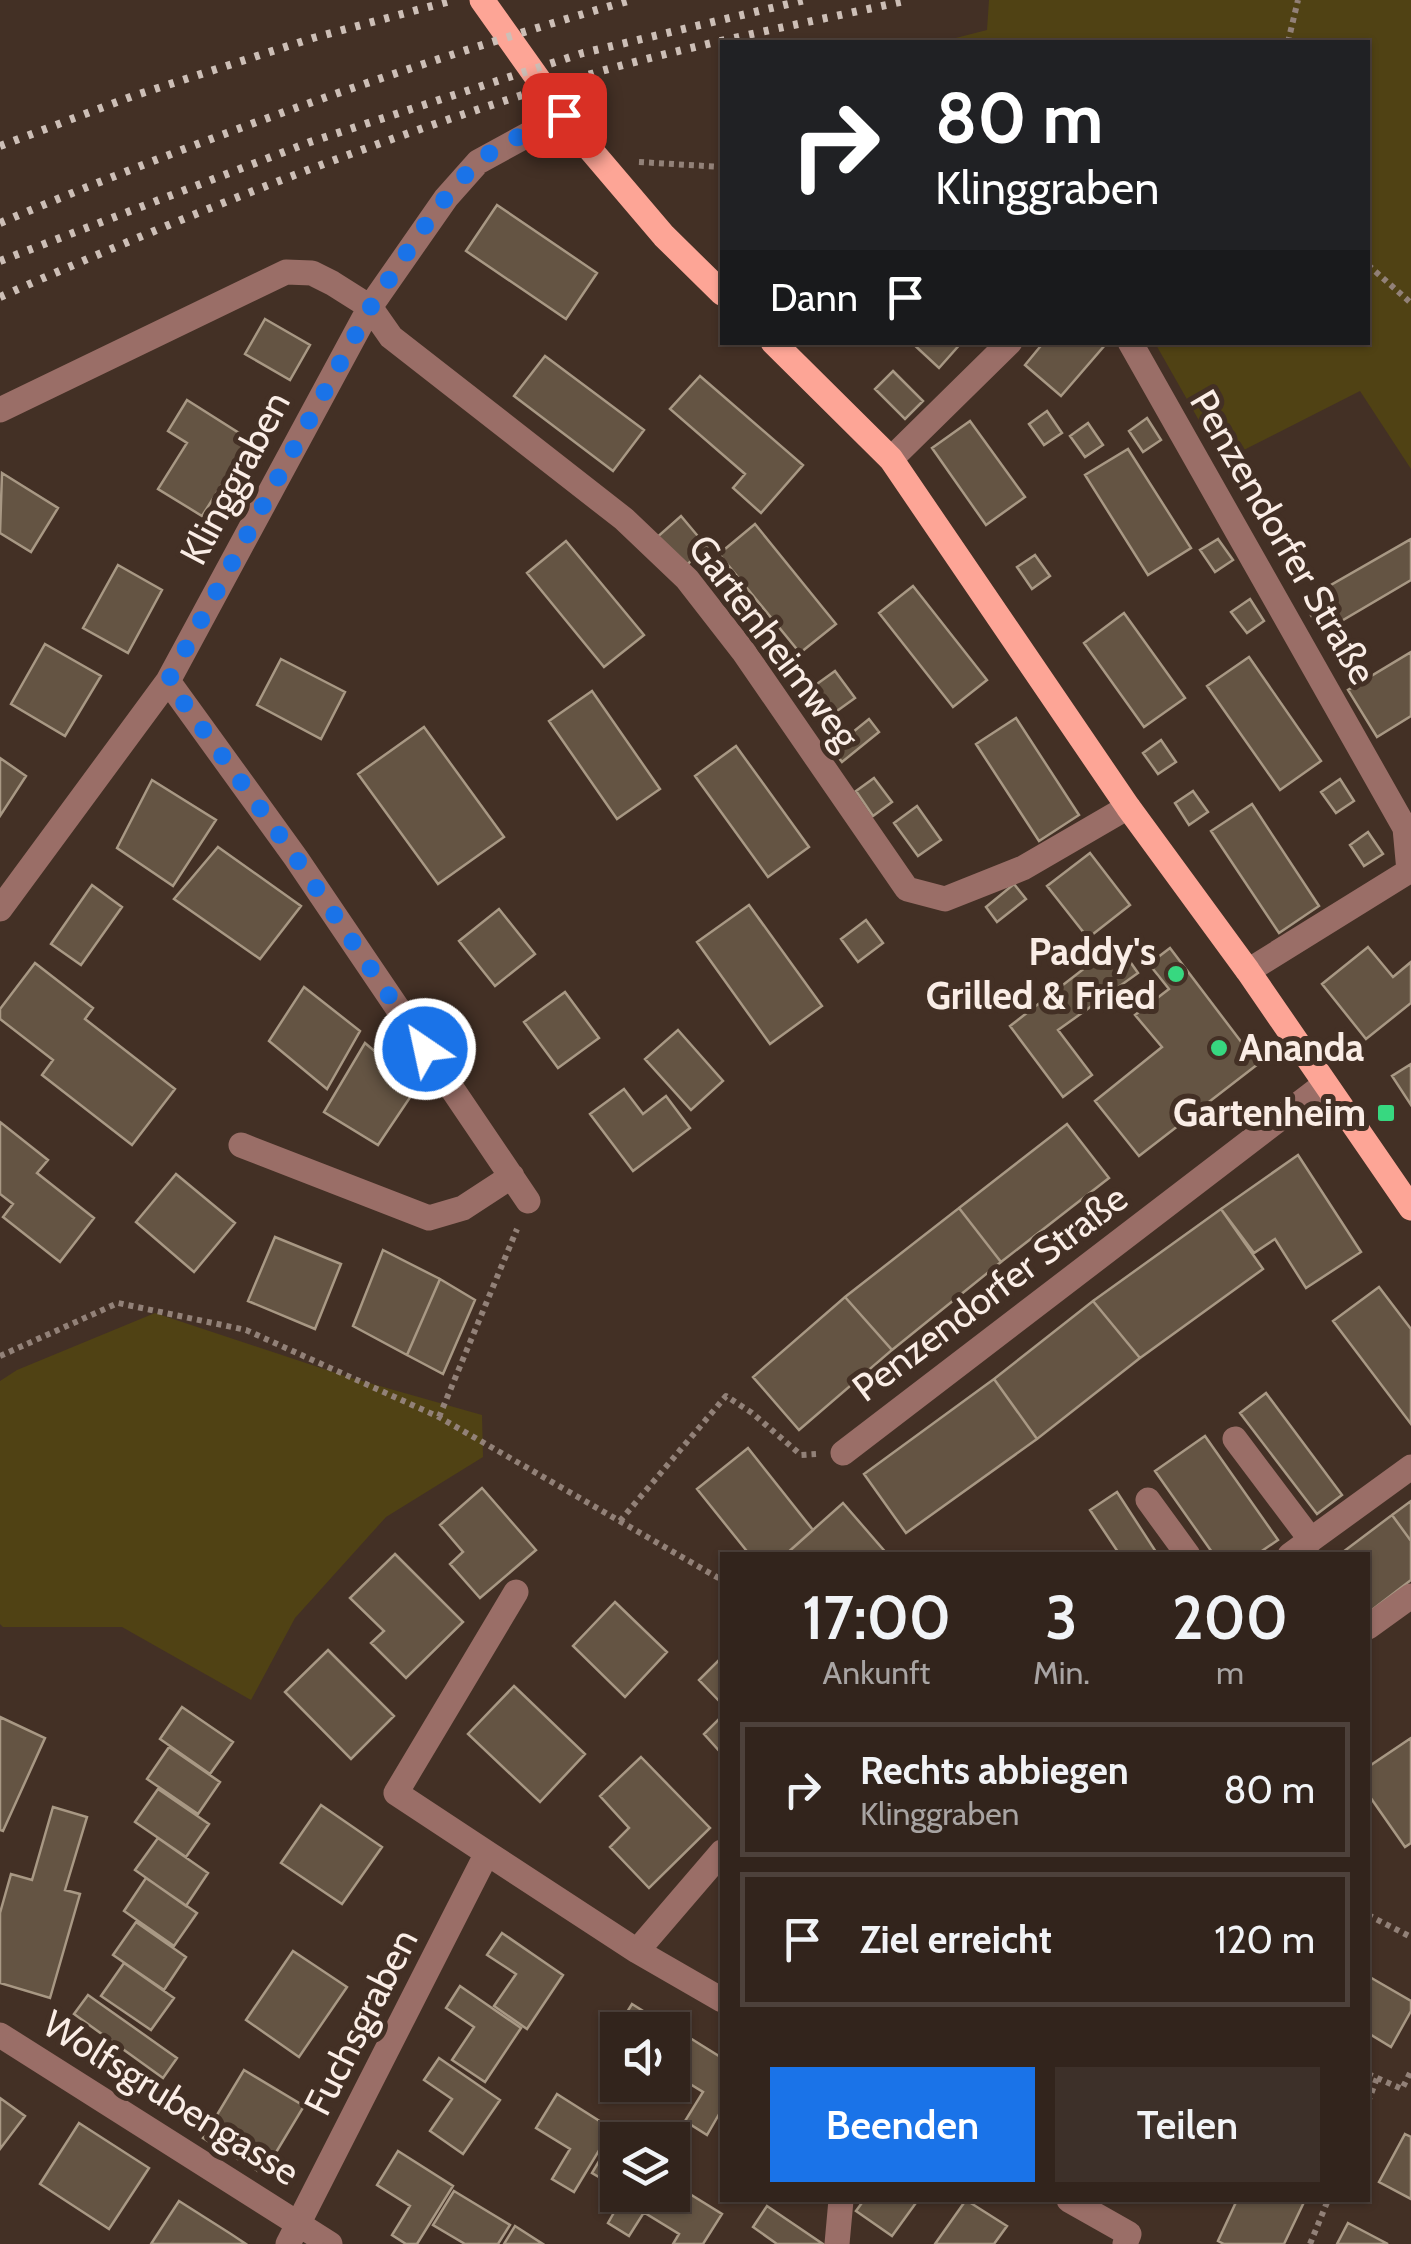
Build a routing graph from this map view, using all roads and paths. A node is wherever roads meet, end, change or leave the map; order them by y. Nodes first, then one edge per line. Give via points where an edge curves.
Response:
1 (482, 0) edge
2 (1298, 0) edge
3 (1288, 40) edge
4 (564, 115) junction
5 (720, 167) edge
6 (608, 171) junction
7 (1370, 268) edge
8 (720, 291) edge
9 (1411, 303) edge
10 (370, 308) junction
11 (776, 345) edge
12 (1007, 345) edge
13 (1132, 345) edge
14 (0, 410) edge
15 (892, 459) junction
16 (168, 681) junction
17 (1128, 807) junction
18 (0, 909) edge
19 (1248, 971) junction
20 (1325, 1084) junction
21 (241, 1145) dead end
22 (512, 1176) junction
23 (528, 1201) joint
24 (1411, 1208) edge
25 (0, 1356) edge
26 (440, 1417) junction
27 (1235, 1439) dead end
28 (842, 1453) joint
29 (1411, 1467) edge
30 (1148, 1500) dead end
31 (620, 1521) junction
32 (1301, 1548) edge
33 (1186, 1552) edge
34 (720, 1579) edge
35 (516, 1592) dead end
36 (1411, 1596) edge
37 (1370, 1626) edge
38 (487, 1852) junction
39 (720, 1854) edge
40 (1370, 1916) edge
41 (1411, 1937) edge
42 (638, 1952) junction
43 (720, 1999) edge
44 (0, 2035) edge
45 (1411, 2071) edge
46 (1370, 2075) edge
47 (1377, 2078) junction
48 (1370, 2097) edge
49 (841, 2202) edge
50 (1073, 2202) edge
51 (1327, 2202) edge
52 (295, 2234) edge
53 (1135, 2241) edge
54 (330, 2244) edge
55 (837, 2244) edge
56 (1310, 2244) edge

1 - 4 main road
2 - 3 path
4 - 6 main road
4 - 10 street, Klinggraben via 478,162
5 - 6 path via 642,161
6 - 8 main road
7 - 9 path
10 - 14 street, Gartenheimweg via 312,272 286,272
10 - 16 street, Klinggraben
10 - 17 street, Gartenheimweg via 391,337 624,518 687,579 907,889 945,899 1024,868
11 - 15 main road
12 - 15 street
13 - 19 street, Penzendorfer Straße via 1405,828 1409,871
15 - 17 main road
16 - 18 street, Klinggraben
16 - 22 street
17 - 19 main road
19 - 20 main road
20 - 24 main road
20 - 28 street, Penzendorfer Straße
21 - 22 street via 429,1218 463,1208
22 - 23 street
23 - 26 path
25 - 26 path via 118,1304 246,1330
26 - 31 path
27 - 32 street
28 - 31 path via 801,1455 726,1396
29 - 32 street
30 - 33 street
31 - 34 path
35 - 38 street via 396,1793
36 - 37 street
38 - 42 street
38 - 52 street, Fuchsgraben
39 - 42 street
40 - 41 path
42 - 43 street
44 - 52 street, Wolfsgrubengasse
45 - 47 path via 1402,2089
46 - 47 path
47 - 48 path
49 - 55 street
50 - 53 street
51 - 56 path
52 - 54 street, Wolfsgrubengasse

